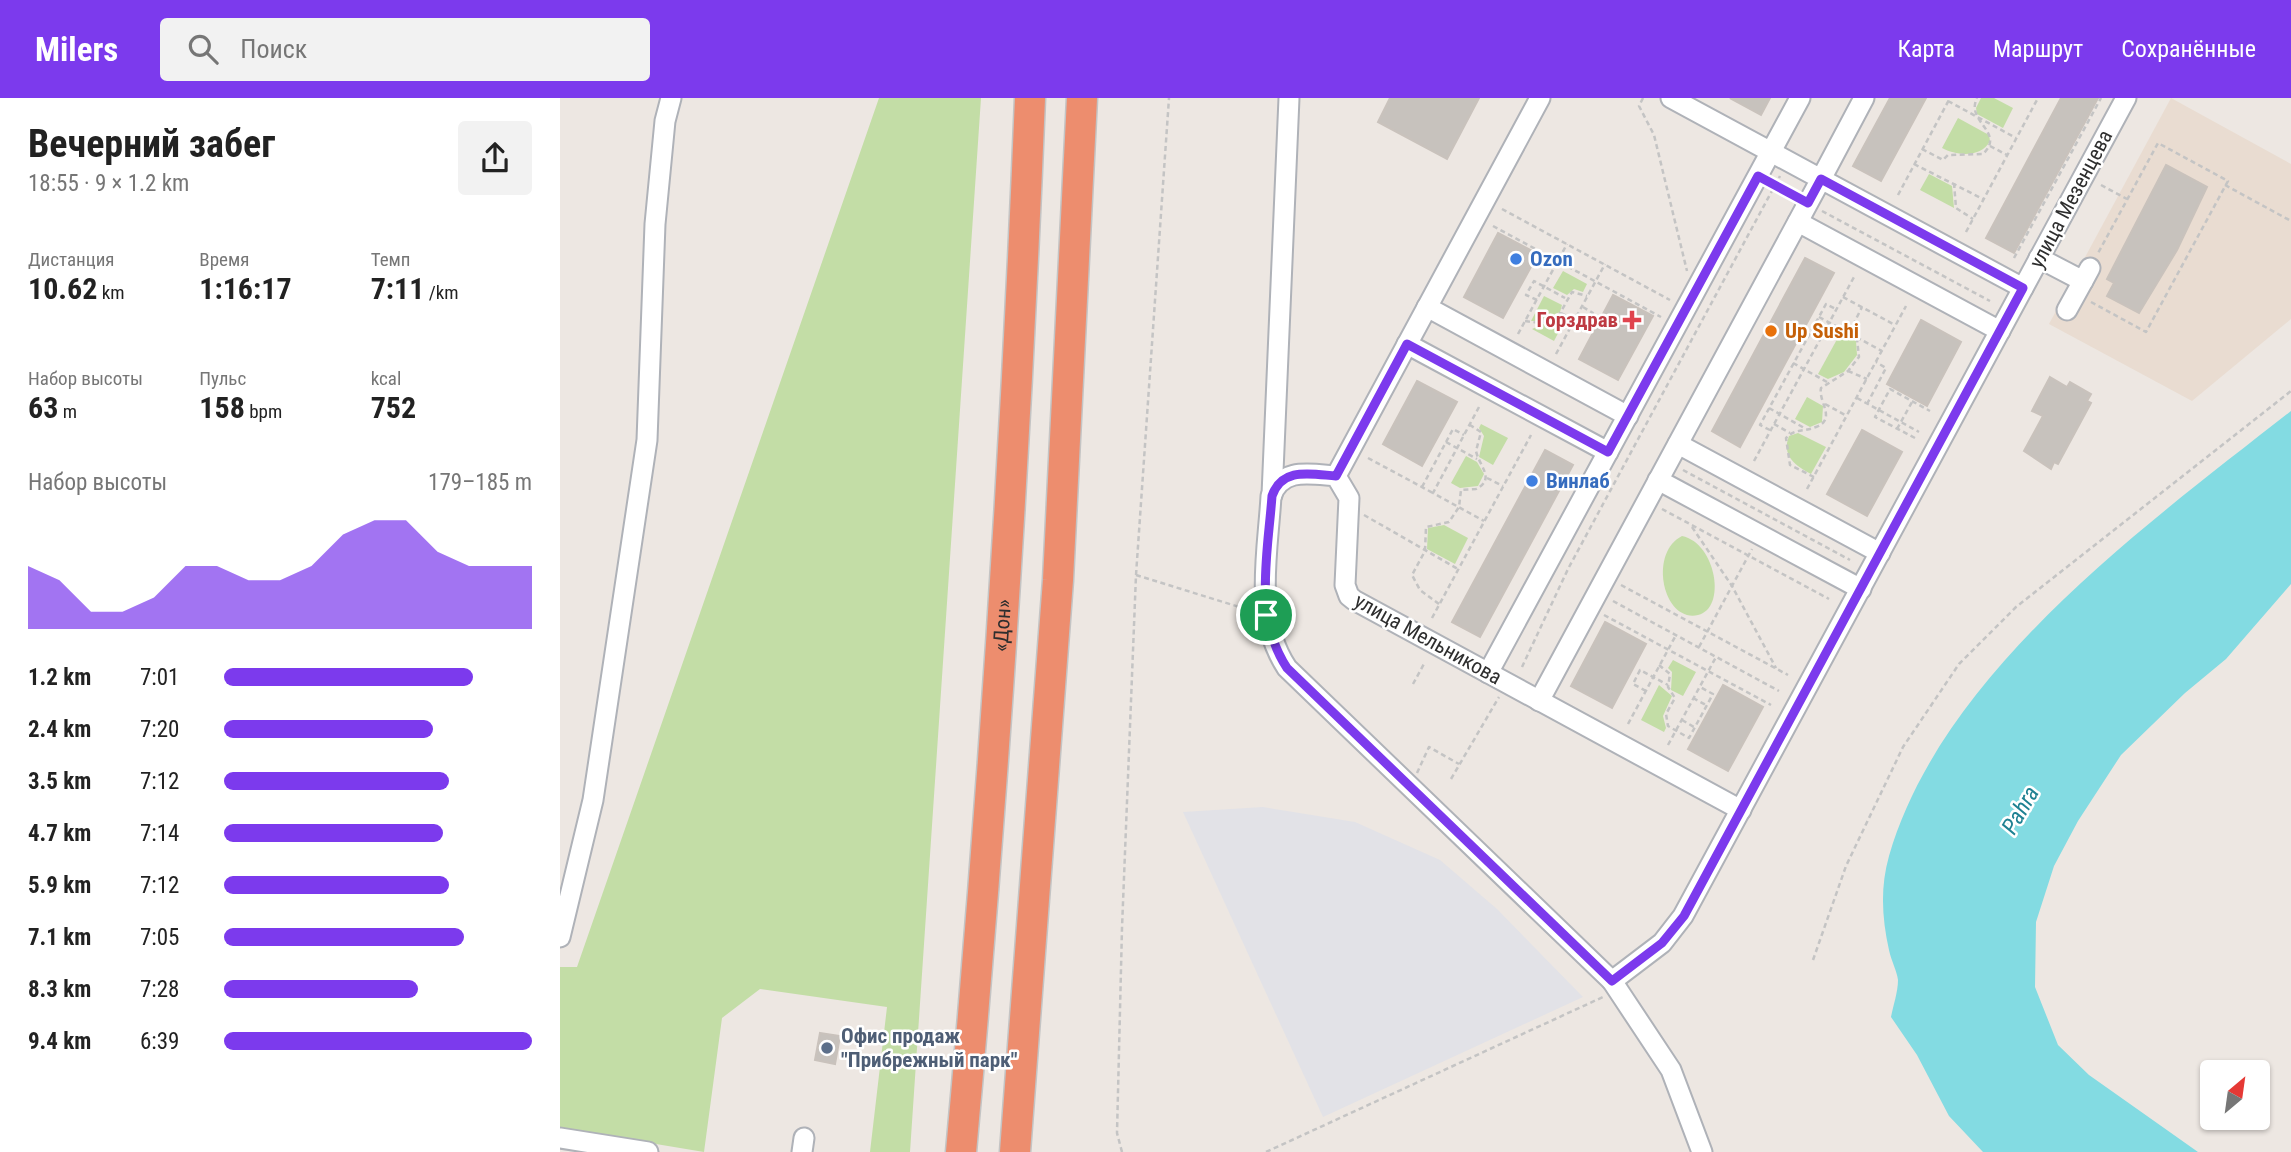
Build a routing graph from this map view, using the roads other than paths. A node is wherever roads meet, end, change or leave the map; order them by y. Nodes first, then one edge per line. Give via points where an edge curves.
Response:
1 (671, 98) edge
2 (1030, 98) edge
3 (1082, 98) edge
4 (1289, 98) edge
5 (1540, 98) edge
6 (1671, 98) edge
7 (1800, 98) edge
8 (1864, 98) edge
9 (2126, 98) edge
10 (1779, 157) junction
11 (1821, 179) junction
12 (1798, 222) junction
13 (2039, 258) junction
14 (2023, 288) junction
15 (2079, 288) road end
16 (1427, 307) junction
17 (2000, 331) junction
18 (1407, 344) junction
19 (1628, 416) junction
20 (1678, 444) junction
21 (1608, 452) junction
22 (1336, 476) junction
23 (1658, 480) junction
24 (1272, 496) junction
25 (1880, 553) junction
26 (1861, 589) junction
27 (1488, 673) junction
28 (1539, 701) junction
29 (1741, 810) junction
30 (560, 937) edge
31 (1611, 987) junction
32 (560, 1138) edge
33 (648, 1152) edge
34 (961, 1152) edge
35 (1015, 1152) edge
36 (1703, 1152) edge

1 - 30 street via 655,223 647,440 596,788
2 - 34 highway, «Дон» via 1004,586
3 - 35 highway via 1059,566
4 - 24 street
5 - 16 street
6 - 10 street
7 - 10 street
8 - 11 street
9 - 13 street, улица Мезенцева
10 - 11 street
10 - 19 street via 1693,295
11 - 12 street
11 - 14 street
12 - 17 street
12 - 20 street
13 - 14 street, улица Мезенцева
13 - 15 street
14 - 17 street, улица Мезенцева
16 - 18 street
16 - 19 street
17 - 25 street, улица Мезенцева
18 - 21 street
18 - 22 street
19 - 21 street
20 - 23 street
20 - 25 street
21 - 27 street
22 - 24 street via 1286,475 1276,483
22 - 27 street, улица Мельникова via 1349,498 1345,585 1349,596
23 - 26 street
23 - 28 street
24 - 31 street via 1266,615 1277,653 1287,668
25 - 26 street, улица Мезенцева
26 - 29 street, улица Мезенцева
27 - 28 street, улица Мельникова
28 - 29 street, улица Мельникова
29 - 31 street, улица Мезенцева via 1673,931
31 - 36 street via 1671,1070
32 - 33 street

